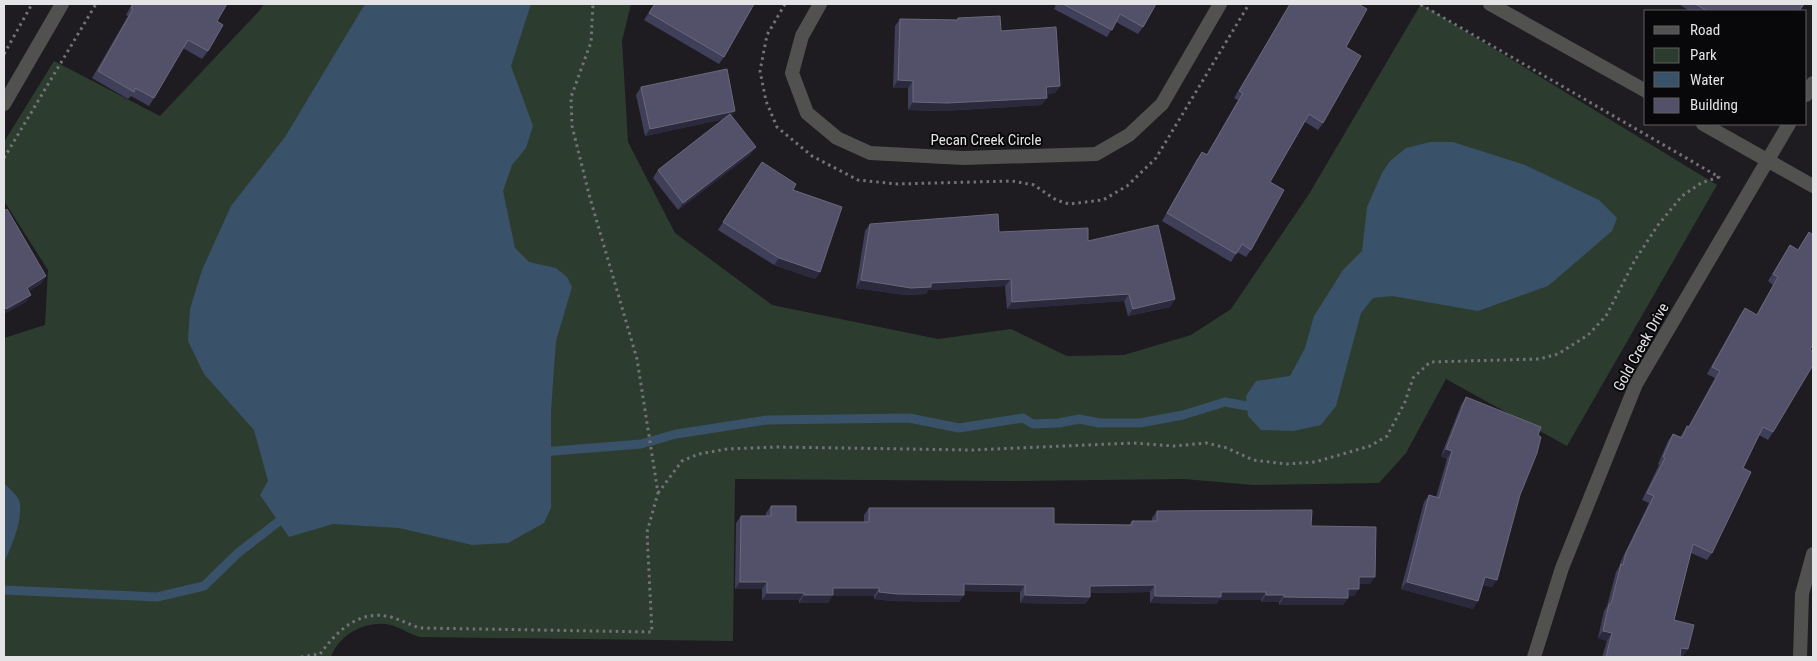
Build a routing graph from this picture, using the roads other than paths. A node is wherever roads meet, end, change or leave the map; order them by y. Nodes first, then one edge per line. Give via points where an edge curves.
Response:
1 (62, 4) edge
2 (820, 4) edge
3 (1220, 4) edge
4 (1490, 4) edge
5 (1644, 91) edge
6 (4, 104) edge
7 (1705, 125) edge
8 (1788, 125) edge
9 (1768, 160) junction
10 (1813, 186) edge
11 (1813, 554) edge
12 (1534, 657) edge
13 (1800, 657) edge

1 - 6 street
2 - 3 street, Pecan Creek Circle via 802,36 792,73 807,113 837,138 870,153 963,158 1096,154 1130,134 1162,104
4 - 5 street
7 - 9 street
8 - 9 street, Gold Creek Drive
9 - 10 street
9 - 12 street, Gold Creek Drive via 1636,384 1562,568
11 - 13 street via 1802,594

